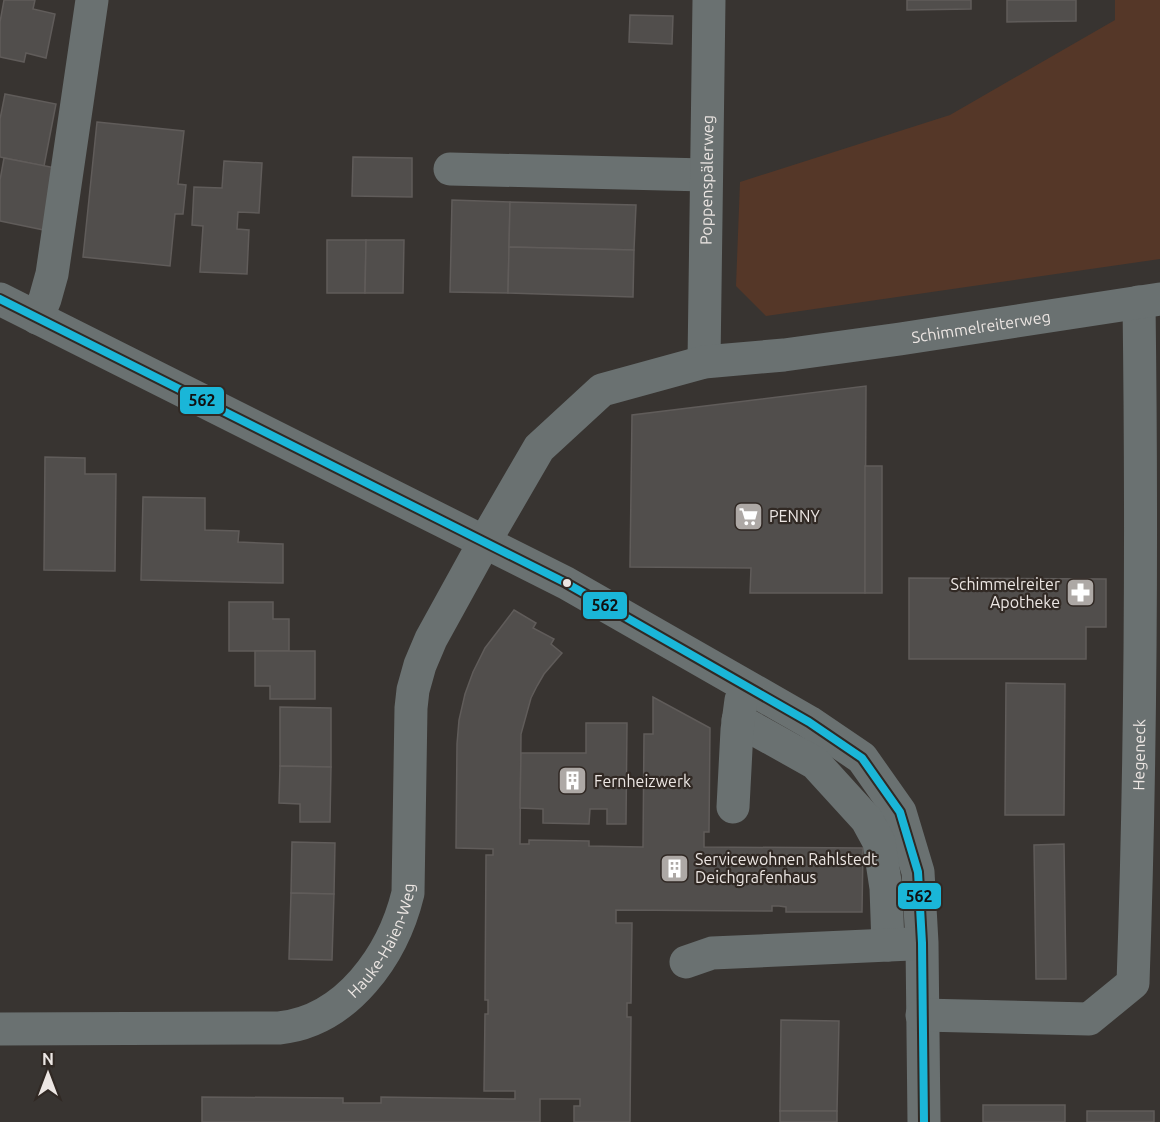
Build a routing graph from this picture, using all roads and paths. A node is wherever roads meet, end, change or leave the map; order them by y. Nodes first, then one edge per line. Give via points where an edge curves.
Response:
1 (92, 0) edge
2 (709, 0) edge
3 (450, 169) dead end
4 (706, 175) junction
5 (0, 299) edge
6 (1150, 301) edge
7 (37, 318) junction
8 (704, 362) junction
9 (1151, 488) edge
10 (485, 541) junction
11 (743, 683) junction
12 (738, 720) junction
13 (733, 807) dead end
14 (922, 943) junction
15 (888, 945) junction
16 (686, 962) dead end
17 (922, 1015) junction
18 (0, 1029) edge
19 (924, 1122) edge

1 - 7 street via 52,274
2 - 4 street, Poppenspälerweg
3 - 4 street
4 - 8 street, Poppenspälerweg
5 - 7 street
6 - 8 street, Schimmelreiterweg via 784,355
6 - 9 street, Hegeneck
7 - 10 street
8 - 10 street, Schimmelreiterweg via 602,390 539,448
9 - 17 street, Hegeneck via 1133,983 1089,1019
10 - 11 street
10 - 18 street, Hauke-Haien-Weg via 431,639 413,690 408,893 389,946 362,982 327,1014 297,1026
11 - 12 street
11 - 14 street via 862,758 900,812 918,872
12 - 13 street
12 - 15 street via 815,763 867,820 879,842
14 - 15 street
14 - 17 street
15 - 16 street via 712,952
17 - 19 street

